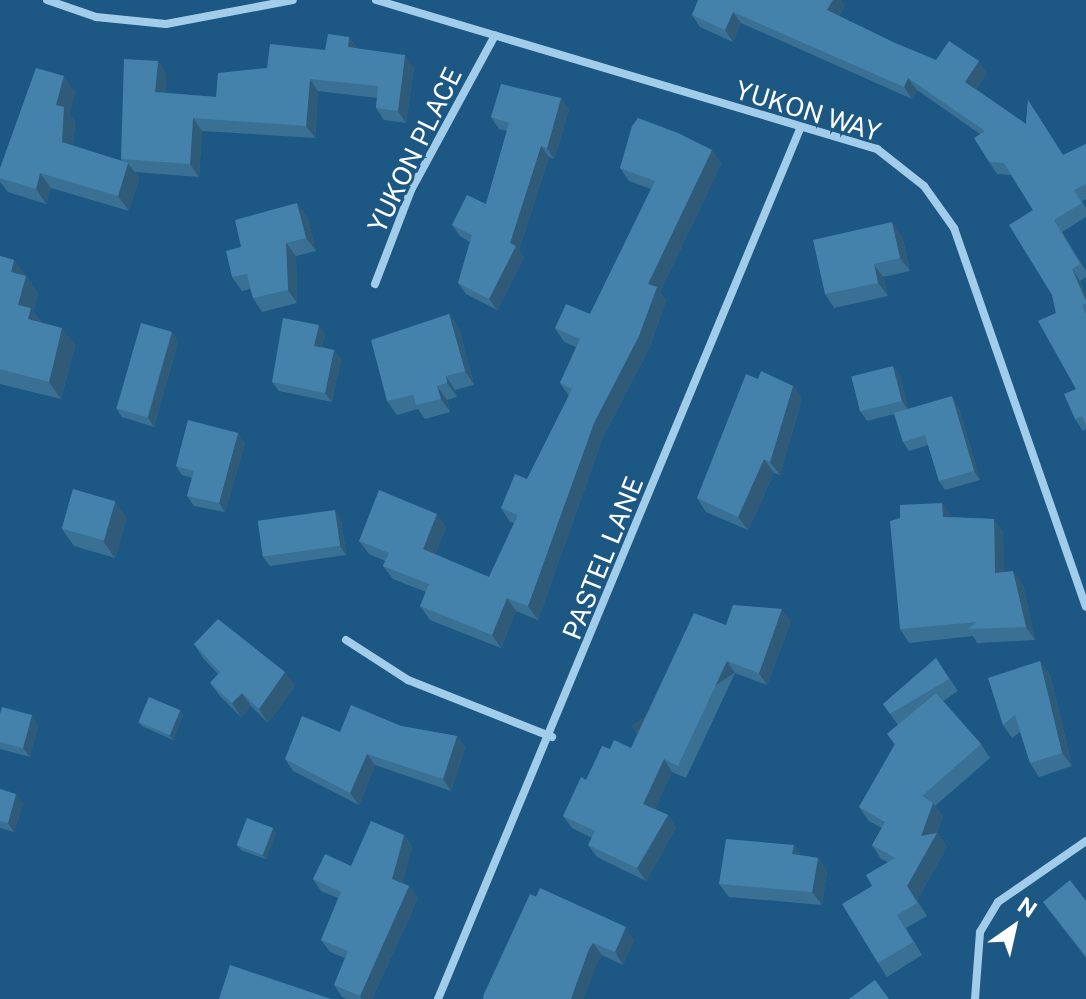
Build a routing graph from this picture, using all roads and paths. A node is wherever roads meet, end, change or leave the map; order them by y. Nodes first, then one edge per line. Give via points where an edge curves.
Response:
1 (47, 0) edge
2 (293, 0) edge
3 (376, 0) edge
4 (423, 0) edge
5 (419, 11) junction
6 (495, 35) junction
7 (800, 129) junction
8 (375, 284) dead end
9 (1086, 607) edge
10 (346, 640) dead end
11 (552, 737) junction
12 (1086, 841) edge
13 (438, 999) edge
14 (975, 999) edge

1 - 2 street via 96,17 166,24
3 - 5 street, YUKON WAY
4 - 5 street
5 - 6 street, YUKON WAY
6 - 7 street, YUKON WAY
6 - 8 street, YUKON PLACE via 411,190
7 - 9 street, YUKON WAY via 877,149 924,186 954,228
7 - 11 street, PASTEL LANE
10 - 11 street via 408,680
11 - 13 street, PASTEL LANE
12 - 14 street via 998,902 980,932

